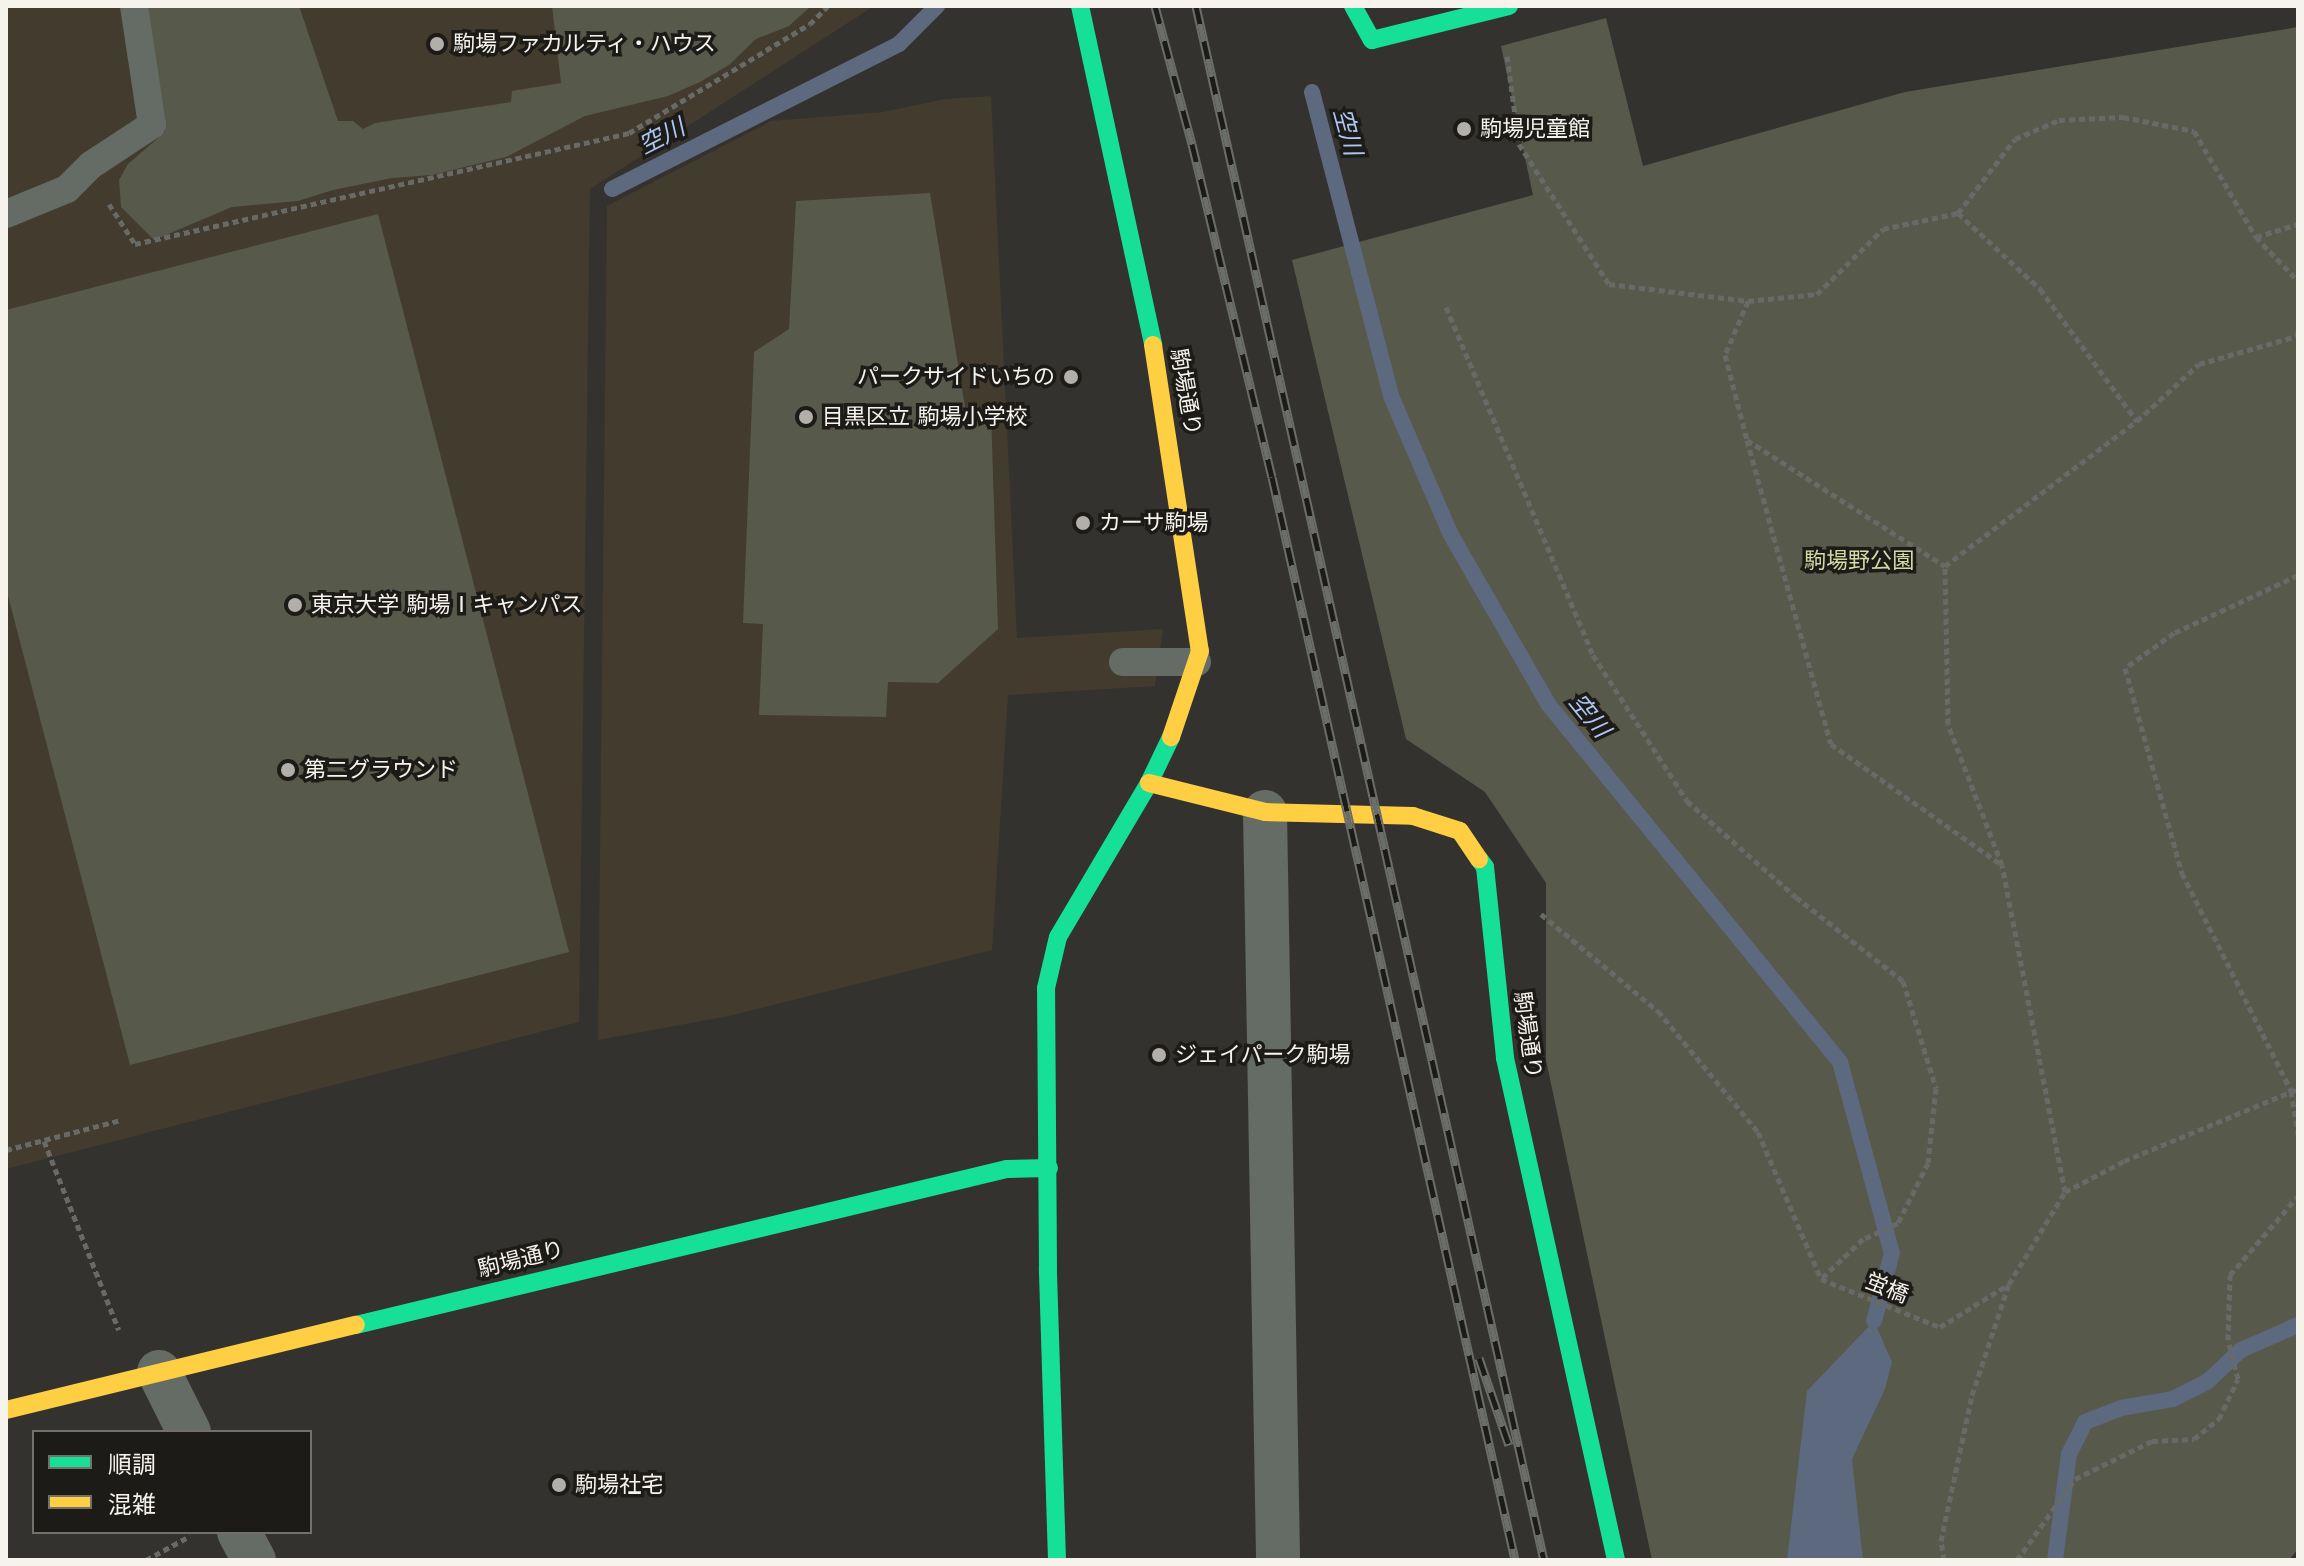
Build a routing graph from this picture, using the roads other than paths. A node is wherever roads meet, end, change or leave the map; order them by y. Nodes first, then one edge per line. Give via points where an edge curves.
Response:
1 (134, 6) edge
2 (1080, 6) edge
3 (1353, 6) edge
4 (1505, 7) edge
5 (6, 214) edge
6 (1123, 662) dead end
7 (1197, 662) junction
8 (1149, 783) junction
9 (1265, 812) junction
10 (1049, 1168) junction
11 (159, 1372) junction
12 (6, 1410) edge
13 (188, 1430) edge
14 (240, 1534) edge
15 (254, 1560) edge
16 (1057, 1560) edge
17 (1278, 1560) edge
18 (1616, 1560) edge

1 - 5 lane via 152,125 91,165 67,189
2 - 7 street, 駒場通り via 1161,383 1190,562
3 - 4 street via 1372,40
6 - 7 lane
7 - 8 street, 駒場通り via 1174,732
8 - 9 street, 駒場通り
8 - 10 street, 駒場通り via 1058,937 1046,988
9 - 17 street
9 - 18 street, 駒場通り via 1413,816 1460,831 1485,867 1505,1058
10 - 11 street, 駒場通り via 984,1174
10 - 16 street, 駒場通り
11 - 12 street, 駒場通り
11 - 13 street
14 - 15 street

